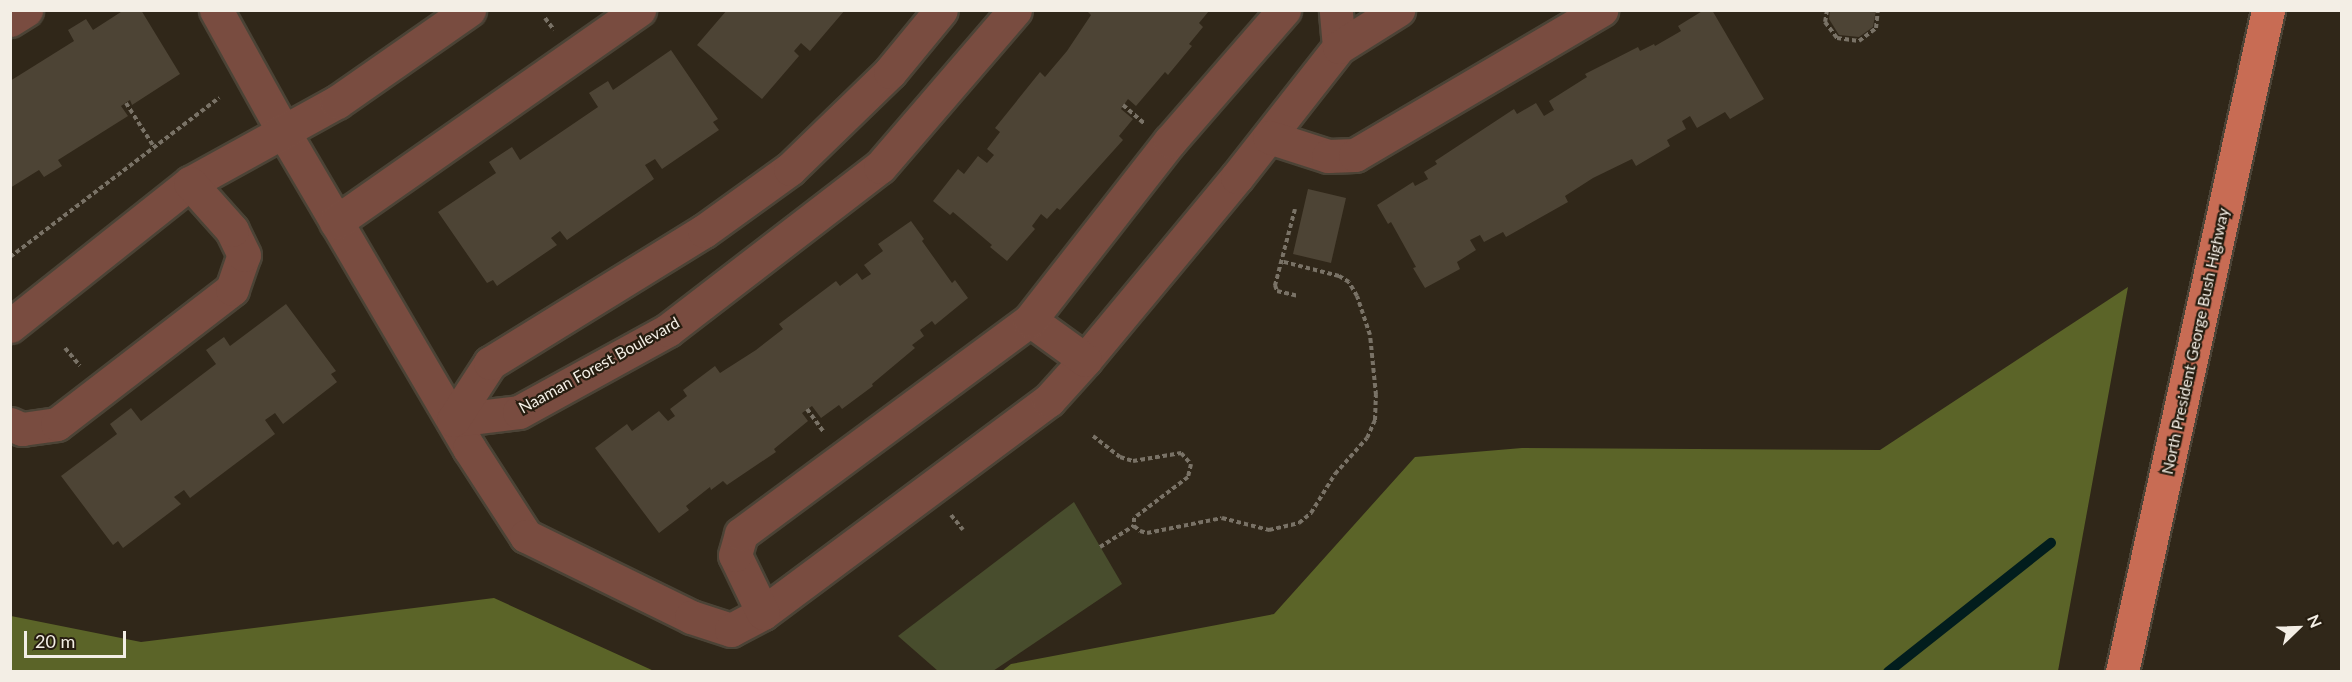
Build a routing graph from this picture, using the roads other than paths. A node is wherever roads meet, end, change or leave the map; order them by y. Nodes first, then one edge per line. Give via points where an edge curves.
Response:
1 (26, 10) edge
2 (469, 10) edge
3 (639, 10) edge
4 (941, 10) edge
5 (1015, 10) edge
6 (1284, 10) edge
7 (1336, 10) edge
8 (1398, 10) edge
9 (1601, 10) edge
10 (2268, 10) edge
11 (218, 11) edge
12 (10, 20) edge
13 (1339, 46) junction
14 (283, 131) junction
15 (1269, 137) junction
16 (190, 183) junction
17 (336, 222) junction
18 (1030, 320) junction
19 (10, 326) edge
20 (1085, 360) junction
21 (453, 420) junction
22 (10, 424) edge
23 (763, 613) junction
24 (2122, 672) edge

1 - 12 street
2 - 14 street via 337,102
3 - 17 street
4 - 21 street via 890,72 790,169 704,231 490,363
5 - 21 street, Naaman Forest Boulevard via 880,167 668,330 519,412
6 - 18 street via 1170,141
7 - 13 street
8 - 13 street
9 - 15 street via 1355,154 1328,156
10 - 24 main road, North President George Bush Highway
11 - 14 street
13 - 15 street
14 - 16 street
14 - 17 street
15 - 20 street
16 - 19 street
16 - 22 street via 232,230 244,255 232,289 57,424 22,429
17 - 21 street
18 - 20 street
18 - 23 street via 741,534 735,555
20 - 23 street via 1049,400
21 - 23 street via 526,537 691,617 731,630

